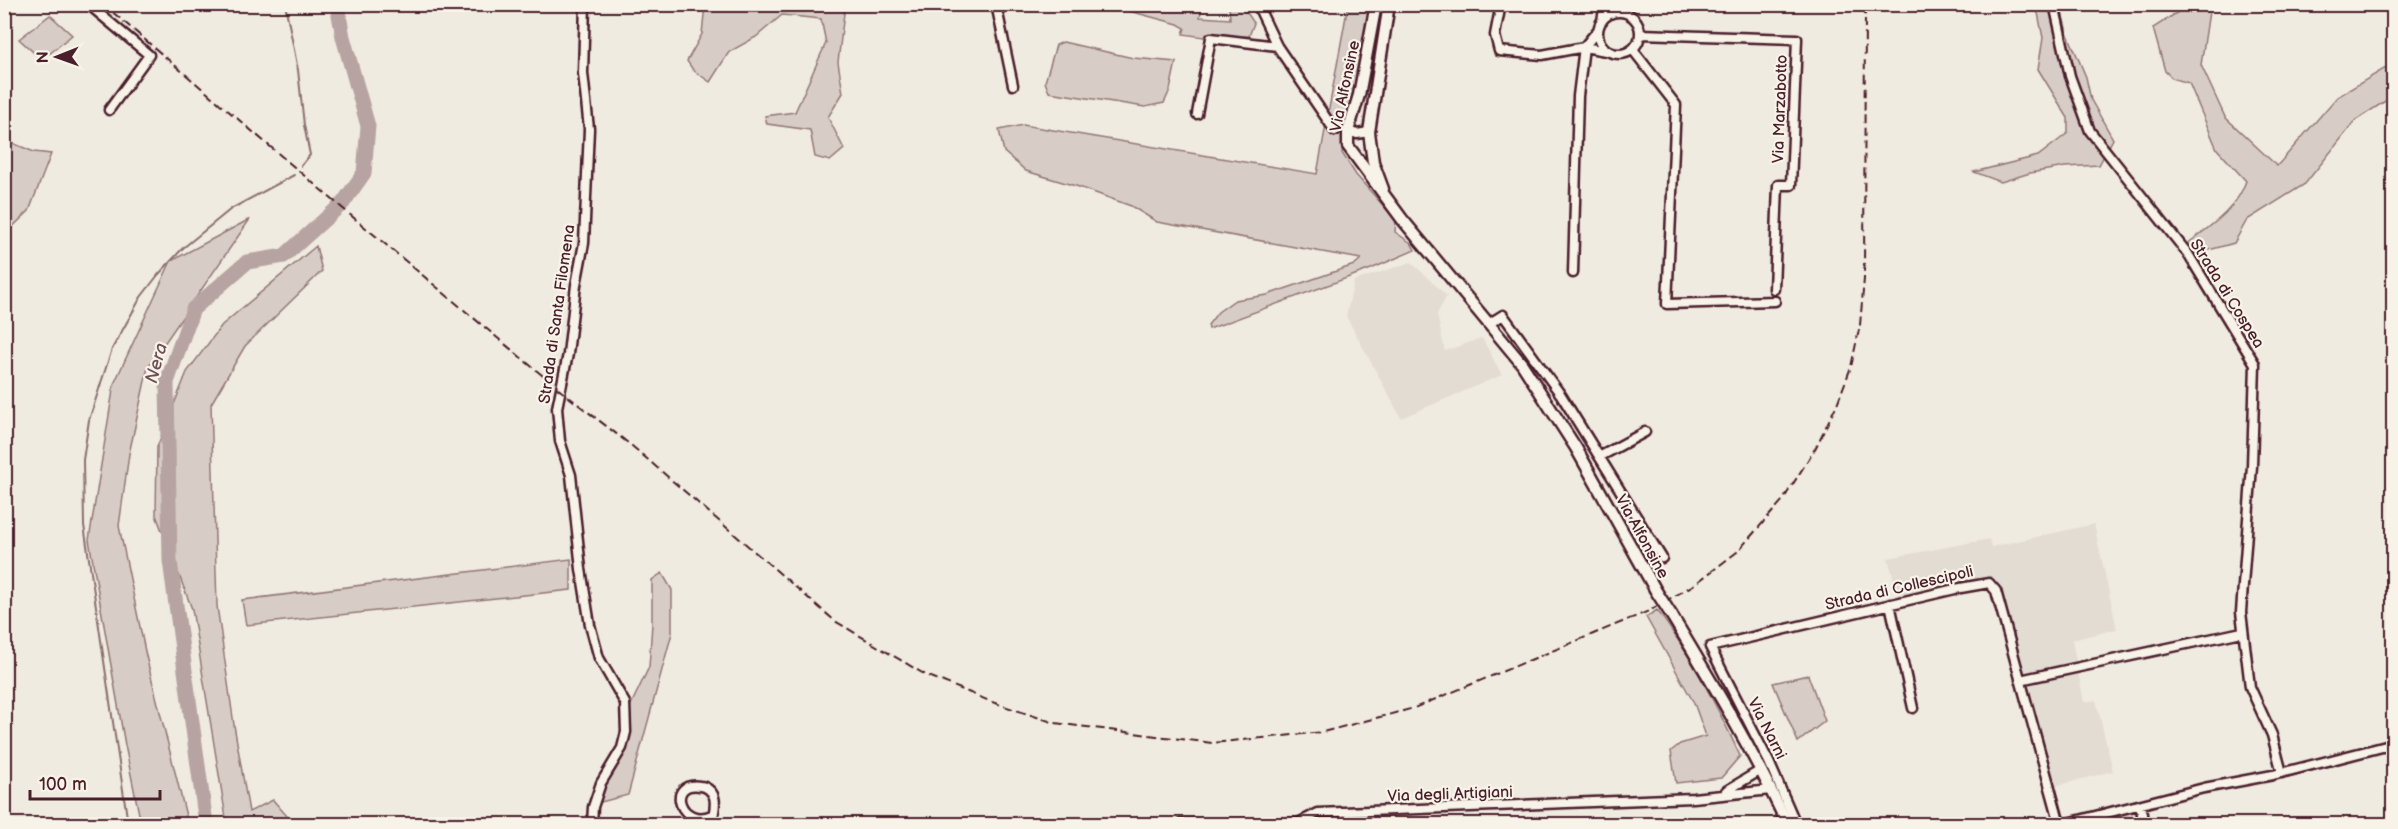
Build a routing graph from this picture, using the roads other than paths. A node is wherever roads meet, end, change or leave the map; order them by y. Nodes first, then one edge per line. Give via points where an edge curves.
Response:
1 (88, 4) edge
2 (585, 4) edge
3 (996, 4) edge
4 (1257, 4) edge
5 (1376, 4) edge
6 (1389, 4) edge
7 (1501, 4) edge
8 (1605, 4) edge
9 (2054, 4) edge
10 (1616, 8) edge
11 (1602, 21) junction
12 (1598, 30) junction
13 (1640, 34) junction
14 (1277, 46) junction
15 (1584, 47) junction
16 (1633, 50) junction
17 (1606, 51) junction
18 (1013, 85) dead end
19 (109, 110) dead end
20 (1197, 114) dead end
21 (1335, 131) dead end
22 (1348, 131) junction
23 (1369, 132) junction
24 (1386, 198) junction
25 (1573, 273) dead end
26 (1774, 289) dead end
27 (1775, 301) dead end
28 (1490, 323) junction
29 (1645, 432) dead end
30 (1600, 456) junction
31 (1662, 558) dead end
32 (1890, 604) junction
33 (2242, 632) junction
34 (1710, 646) joint
35 (2020, 680) junction
36 (1913, 708) dead end
37 (2394, 744) edge
38 (1761, 770) junction
39 (2282, 773) junction
40 (1771, 790) junction
41 (1723, 793) junction
42 (2141, 805) junction
43 (712, 814) junction
44 (592, 825) edge
45 (713, 825) edge
46 (1181, 825) edge
47 (1787, 825) edge
48 (1796, 825) edge
49 (2062, 825) edge
50 (2143, 825) edge

1 - 19 street via 148,55
2 - 44 street, Strada di Santa Filomena via 583,73 589,129 584,243 557,408 560,441 571,475 590,625 599,658 625,703 626,732 622,748 601,783
3 - 18 street
4 - 14 street
5 - 22 main road, Via Alfonsine
6 - 23 main road, Via Alfonsine
7 - 15 street via 1495,35 1499,51 1542,55
8 - 11 street
9 - 33 street, Strada di Cospea via 2070,76 2090,131 2188,254 2254,364
10 - 11 street
10 - 13 street via 1631,16
11 - 12 street
12 - 15 street
12 - 17 street via 1598,40
13 - 16 street
13 - 26 street, Via Marzabotto via 1797,39 1791,185 1778,185
14 - 20 street via 1211,38
14 - 21 street
15 - 17 street
15 - 25 street via 1578,96
16 - 17 street via 1620,55
16 - 27 street via 1676,105 1667,304
22 - 23 street
22 - 24 main road, Via Alfonsine via 1348,146
23 - 24 main road, Via Alfonsine via 1373,162
24 - 28 main road, Via Alfonsine
28 - 30 street, Via Alfonsine via 1503,315
28 - 38 main road, Via Alfonsine, bridge via 1522,364 1576,448
29 - 30 street
30 - 31 street, Via Alfonsine
32 - 34 street, Strada di Collescipoli
32 - 35 street, Strada di Collescipoli via 1989,584 1996,591
32 - 36 street, Strada di Collescipoli
33 - 35 street
33 - 39 street, Strada di Cospea via 2250,687
34 - 48 street, Via Narni
35 - 49 street, Strada di Collescipoli
37 - 39 street, Strada di Collescipoli
38 - 40 main road, Via Narni
38 - 41 street, Via degli Artigiani
39 - 42 street, Strada di Collescipoli
40 - 41 street, Via degli Artigiani
40 - 47 main road, Via Narni
41 - 46 street, Via degli Artigiani via 1318,813 1298,823
42 - 49 street, Strada di Collescipoli
42 - 50 street
43 - 43 street via 715,799 705,787 697,785 683,792 679,800 683,815 698,822
43 - 45 street

